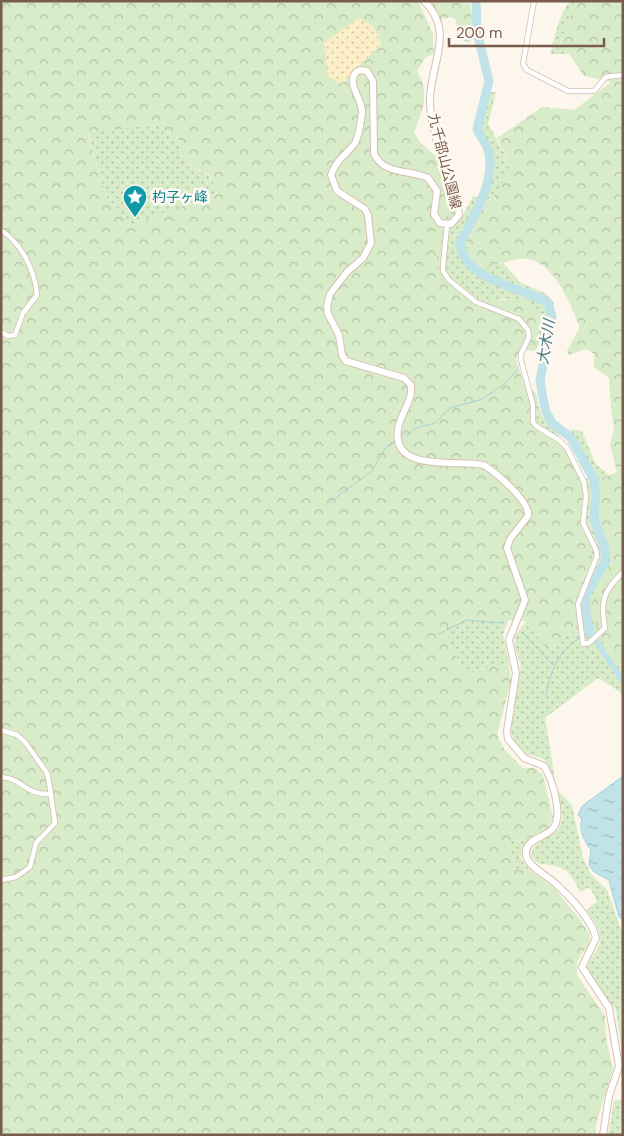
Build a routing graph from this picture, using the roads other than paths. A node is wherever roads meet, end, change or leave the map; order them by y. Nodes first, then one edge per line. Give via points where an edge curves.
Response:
1 (424, 1) edge
2 (534, 1) edge
3 (623, 76) edge
4 (447, 225) junction
5 (1, 230) edge
6 (1, 332) edge
7 (623, 572) edge
8 (1, 730) edge
9 (1, 776) edge
10 (50, 794) junction
11 (1, 880) edge
12 (603, 1135) edge

1 - 4 main road, 九千部山公園線 via 436,19 440,34 440,51 430,85 430,105 451,192 458,208 456,221
2 - 3 street via 523,64 527,70 576,92 594,91 606,77
4 - 7 street via 443,271 476,302 519,319 526,326 529,337 521,360 534,404 533,422 567,448 584,482 583,523 597,556 578,604 585,645 605,628 602,600
4 - 12 main road, 九千部山公園線 via 440,224 434,214 437,191 428,178 394,170 378,162 374,154 372,76 364,70 356,72 352,83 362,110 357,138 337,161 331,175 337,191 365,208 371,243 363,258 330,294 328,314 339,335 346,361 404,378 411,385 412,392 398,429 398,442 406,453 413,459 434,463 484,465 528,509 528,516 507,548 525,600 509,640 516,673 507,731 508,739 524,758 544,766 557,803 558,818 554,827 530,844 526,850 528,860 556,883 594,929 594,946 583,960 582,967 612,1015 618,1066
5 - 6 street via 22,251 37,295 23,314 15,335
8 - 10 street via 17,735 25,742 47,773
9 - 10 street via 13,779 34,793
10 - 11 street via 55,823 36,843 30,867 16,877

